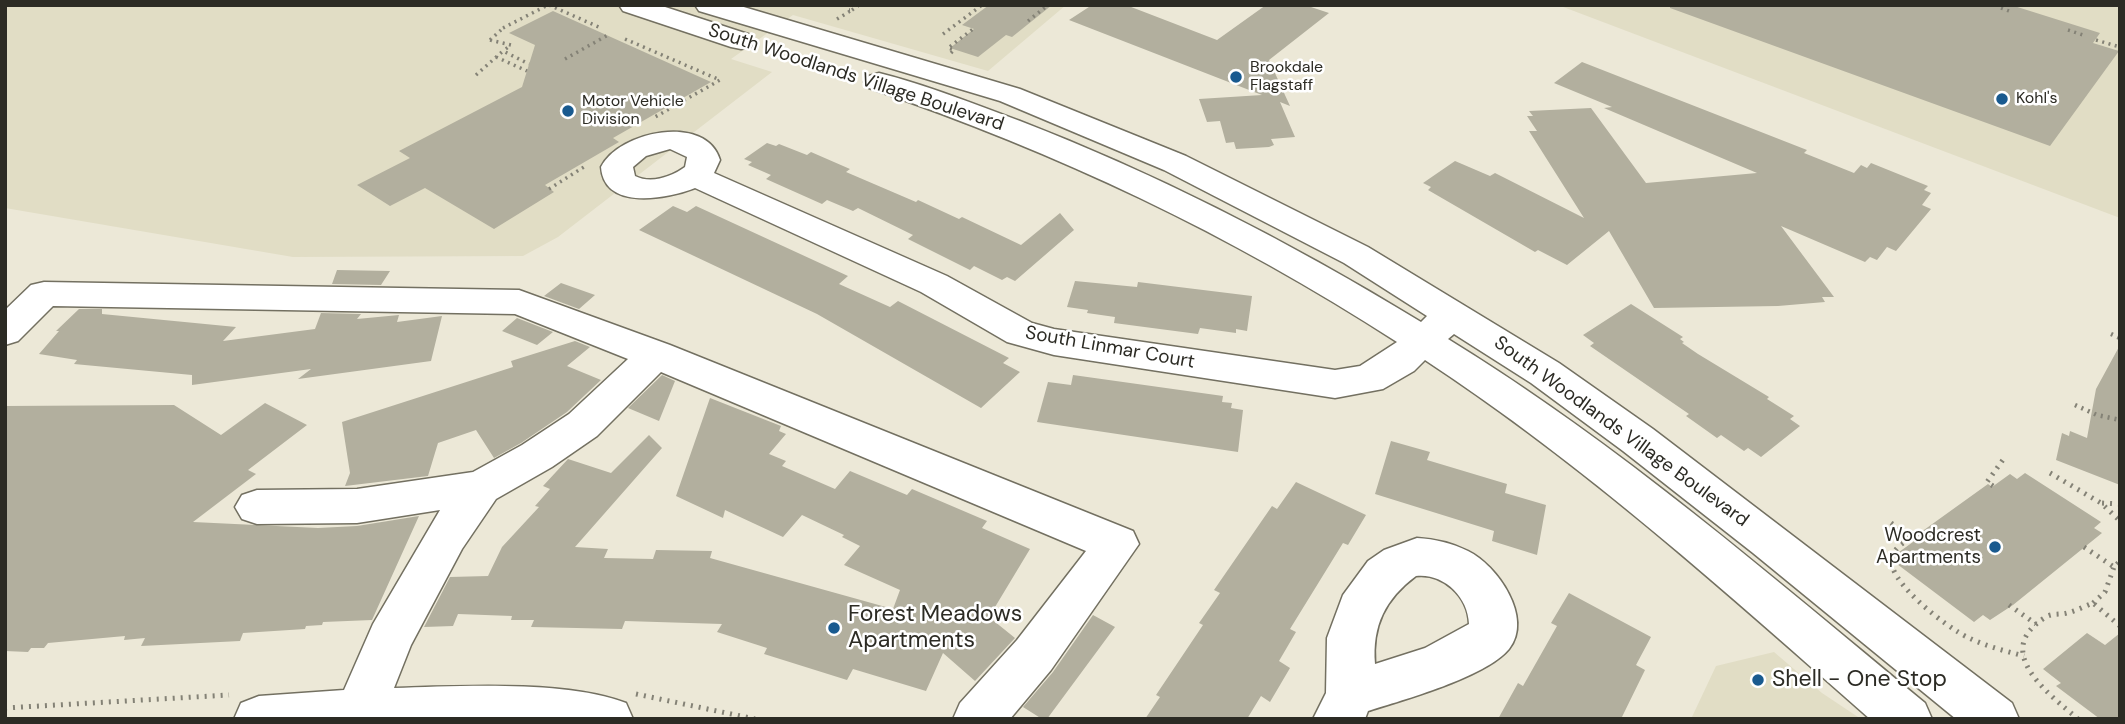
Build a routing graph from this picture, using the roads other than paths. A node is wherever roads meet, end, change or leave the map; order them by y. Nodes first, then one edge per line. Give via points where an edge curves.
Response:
1 (708, 5) edge
2 (629, 22) edge
3 (694, 176) dead end
4 (1454, 314) junction
5 (5, 332) edge
6 (1423, 340) junction
7 (656, 355) junction
8 (481, 487) junction
9 (257, 507) dead end
10 (359, 712) junction
11 (259, 719) edge
12 (608, 719) edge
13 (978, 719) edge
14 (1908, 719) edge
15 (1994, 719) edge

1 - 4 street, South Woodlands Village Boulevard via 947,74 1099,130 1297,223
2 - 6 street, South Woodlands Village Boulevard via 689,25 927,96 1068,149 1222,223
3 - 6 street, South Linmar Court via 934,284 1020,333 1054,342 1335,384 1369,379 1400,361
4 - 6 street, South Linmar Court
4 - 15 street, South Woodlands Village Boulevard via 1638,440
5 - 7 street via 44,294 519,302
6 - 14 street, South Woodlands Village Boulevard via 1601,466
7 - 8 street via 583,425
7 - 13 street via 1117,544 1034,655
8 - 9 street via 357,506
8 - 10 street via 446,536 390,639
10 - 11 street
10 - 12 street via 466,708 554,711

